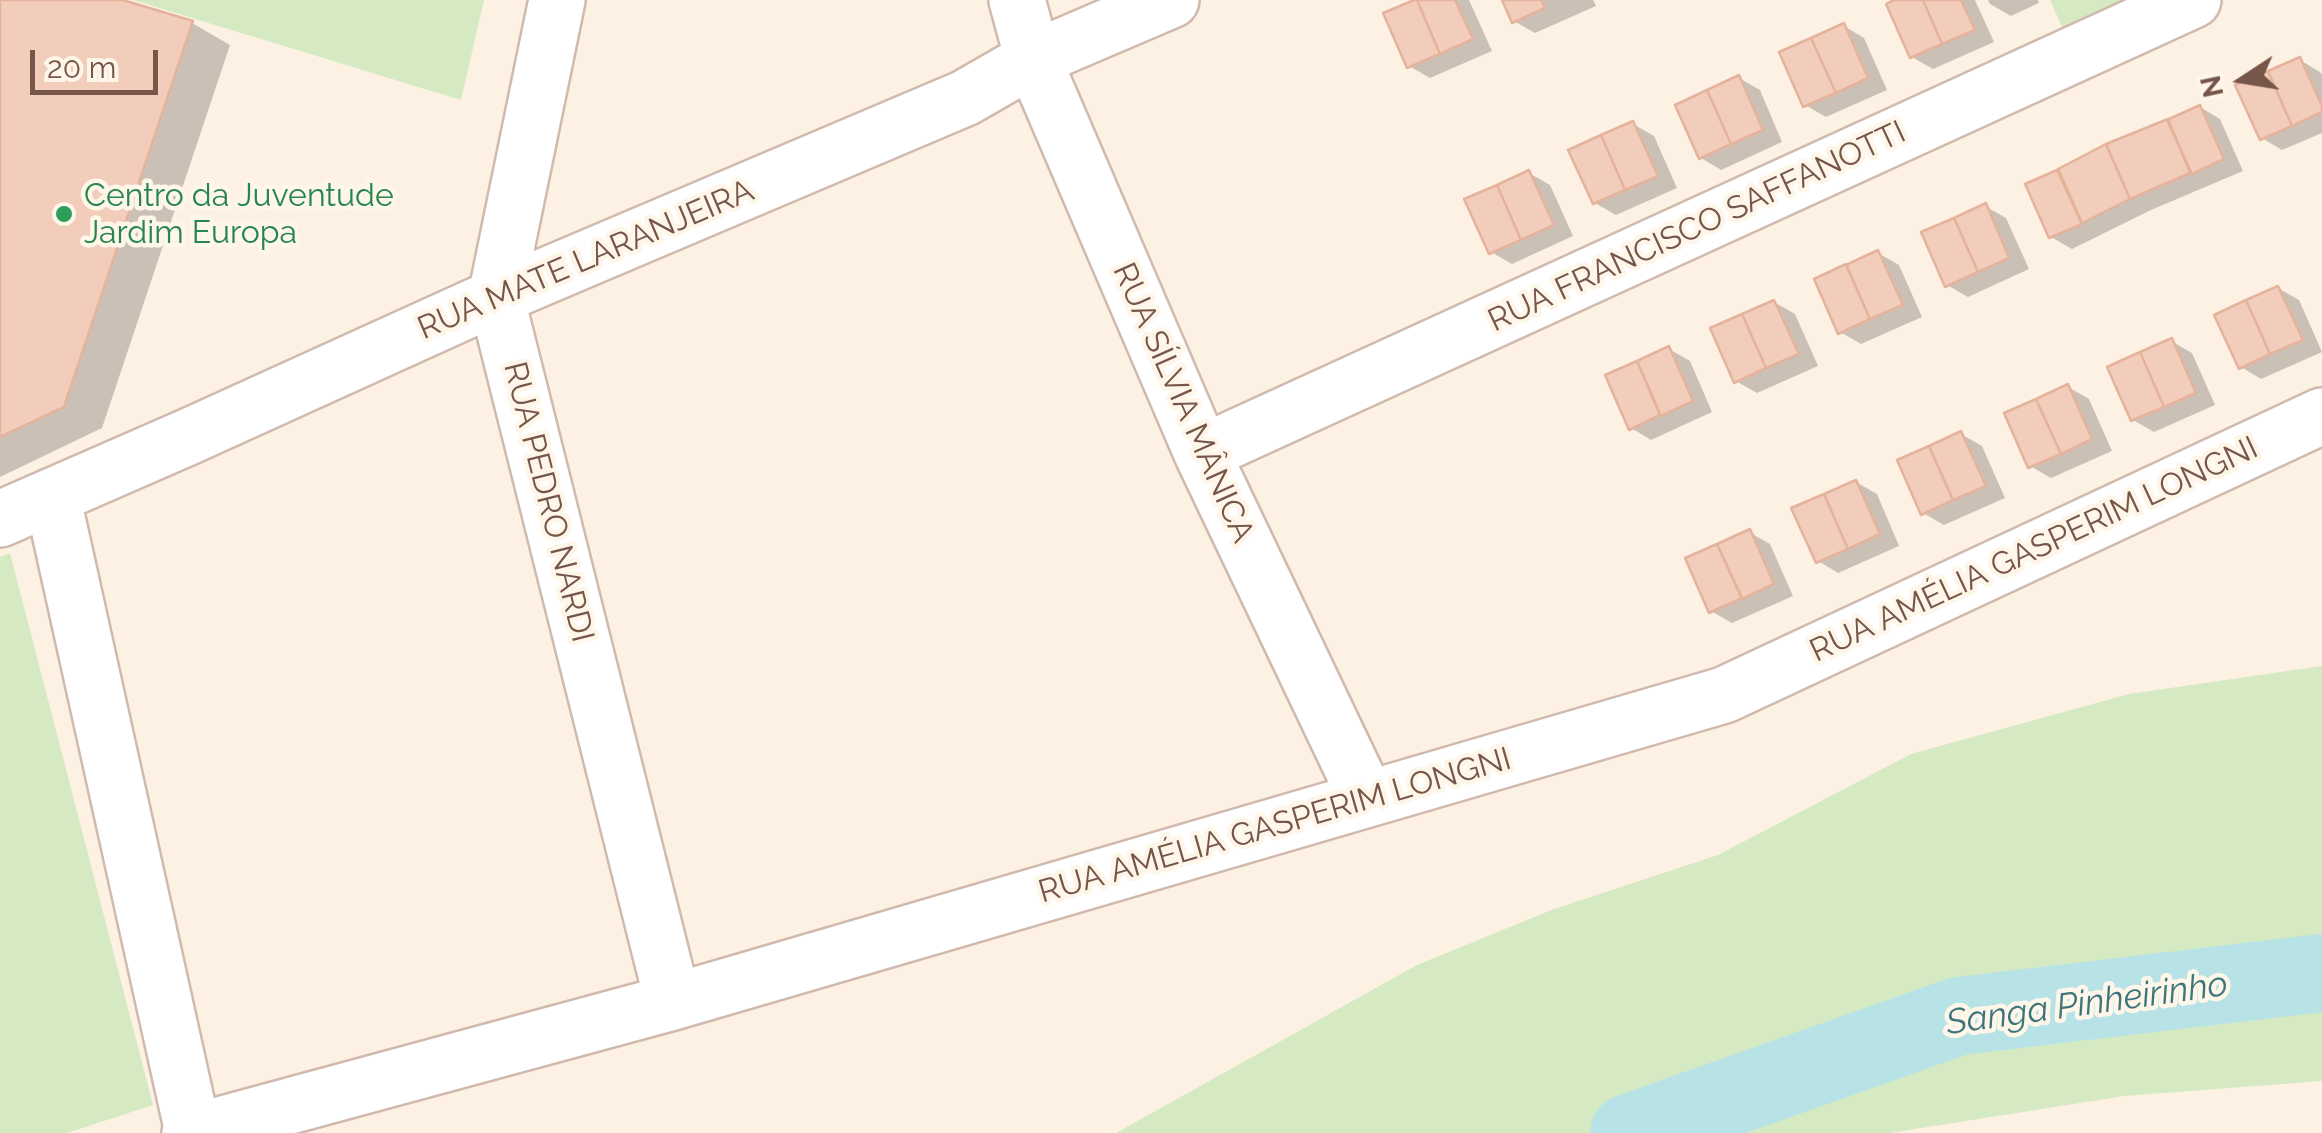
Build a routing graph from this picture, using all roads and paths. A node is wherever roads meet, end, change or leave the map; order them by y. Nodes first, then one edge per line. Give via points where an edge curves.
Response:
1 (558, 0) edge
2 (1017, 0) edge
3 (1171, 0) edge
4 (2193, 0) edge
5 (1033, 59) junction
6 (496, 297) junction
7 (2322, 416) edge
8 (1202, 453) junction
9 (52, 496) junction
10 (0, 519) edge
11 (1367, 799) junction
12 (674, 1002) junction
13 (191, 1132) edge

1 - 6 street, RUA PEDRO NARDI
2 - 5 street, RUA SÍLVIA MÂNICA
3 - 5 street, RUA MATE LARANJEIRA
4 - 8 street, RUA FRANCISCO SAFFANOTTI
5 - 6 street, RUA MATE LARANJEIRA via 965,98
5 - 8 street, RUA SÍLVIA MÂNICA
6 - 9 street, RUA MATE LARANJEIRA
6 - 12 street, RUA PEDRO NARDI
7 - 11 street, RUA AMÉLIA GASPERIM LONGNI via 1724,695
8 - 11 street, RUA SÍLVIA MÂNICA
9 - 10 street, RUA MATE LARANJEIRA
9 - 13 street
11 - 12 street, RUA AMÉLIA GASPERIM LONGNI
12 - 13 street, RUA AMÉLIA GASPERIM LONGNI

